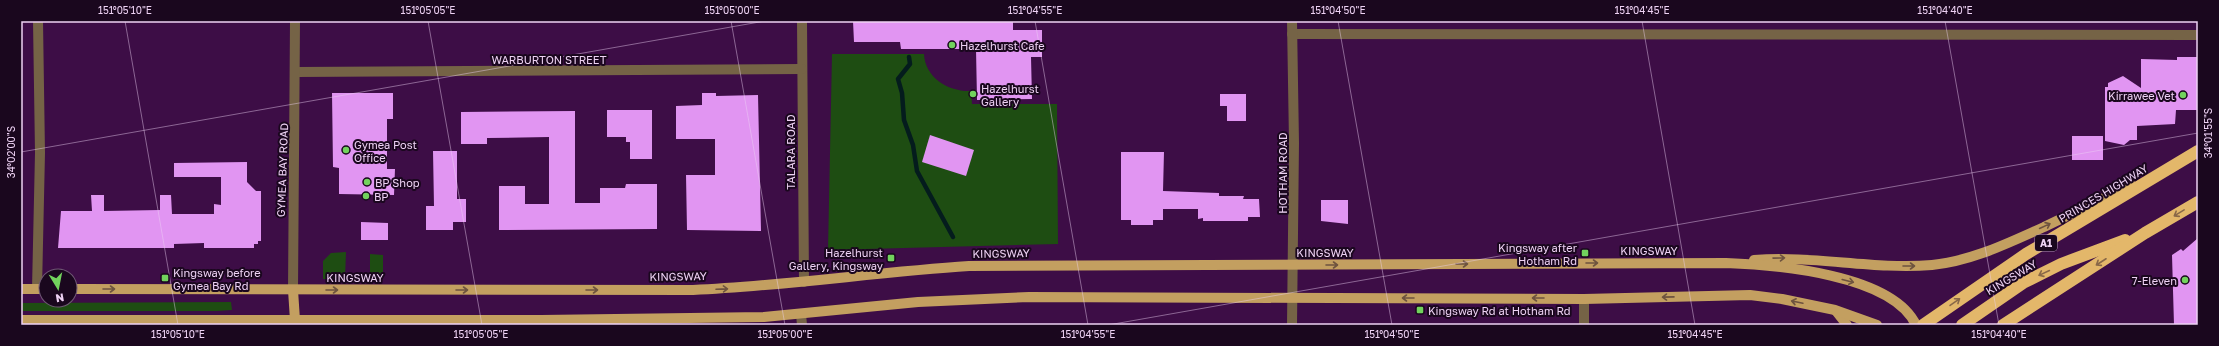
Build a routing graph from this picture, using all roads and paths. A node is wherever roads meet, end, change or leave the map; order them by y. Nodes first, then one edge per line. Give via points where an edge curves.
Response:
1 (38, 21) edge
2 (295, 21) edge
3 (802, 21) edge
4 (1292, 21) edge
5 (1292, 34) junction
6 (2198, 35) edge
7 (802, 69) junction
8 (296, 72) junction
9 (2198, 151) edge
10 (2172, 166) junction
11 (2198, 202) edge
12 (2145, 233) junction
13 (1726, 263) junction
14 (1293, 265) junction
15 (42, 268) edge
16 (804, 282) junction
17 (21, 289) edge
18 (38, 289) edge
19 (78, 289) edge
20 (293, 290) junction
21 (1292, 298) junction
22 (1584, 298) junction
23 (1835, 310) junction
24 (801, 314) junction
25 (21, 320) edge
26 (295, 323) edge
27 (541, 323) edge
28 (802, 325) edge
29 (1292, 325) edge
30 (1584, 325) edge
31 (1847, 325) edge
32 (1877, 325) edge
33 (1916, 325) edge
34 (1923, 325) edge
35 (1962, 325) edge
36 (2003, 325) edge

1 - 15 street
2 - 8 street, GYMEA BAY ROAD
3 - 7 street, TALARA ROAD
4 - 5 street, HOTHAM ROAD
5 - 6 street
5 - 14 street, HOTHAM ROAD
7 - 8 street, WARBURTON STREET
7 - 16 street, TALARA ROAD
8 - 20 street, GYMEA BAY ROAD
9 - 10 highway, PRINCES HIGHWAY / A1
13 -> 10 main road via 1780,258 1904,266 1950,262 2009,243
34 -> 10 highway, PRINCES HIGHWAY / A1 via 2026,254
11 -> 12 highway
12 -> 35 highway, KINGSWAY via 2087,254 2028,280
12 -> 36 highway
14 -> 13 main road, KINGSWAY
13 -> 33 main road, KINGSWAY via 1821,274 1862,284 1904,307
14 - 16 main road, KINGSWAY via 969,266
14 - 21 street, HOTHAM ROAD
20 -> 16 main road, KINGSWAY via 693,290
17 - 18 main road
19 -> 20 main road, KINGSWAY
20 - 26 main road, GYMEA BAY ROAD
22 -> 21 main road
21 - 24 main road via 1177,296 970,299
21 - 29 street, HOTHAM ROAD
23 -> 22 main road via 1750,295
22 - 30 street
23 - 31 main road
23 - 32 main road
24 - 27 main road
24 - 28 street
25 - 26 main road
26 - 27 main road

